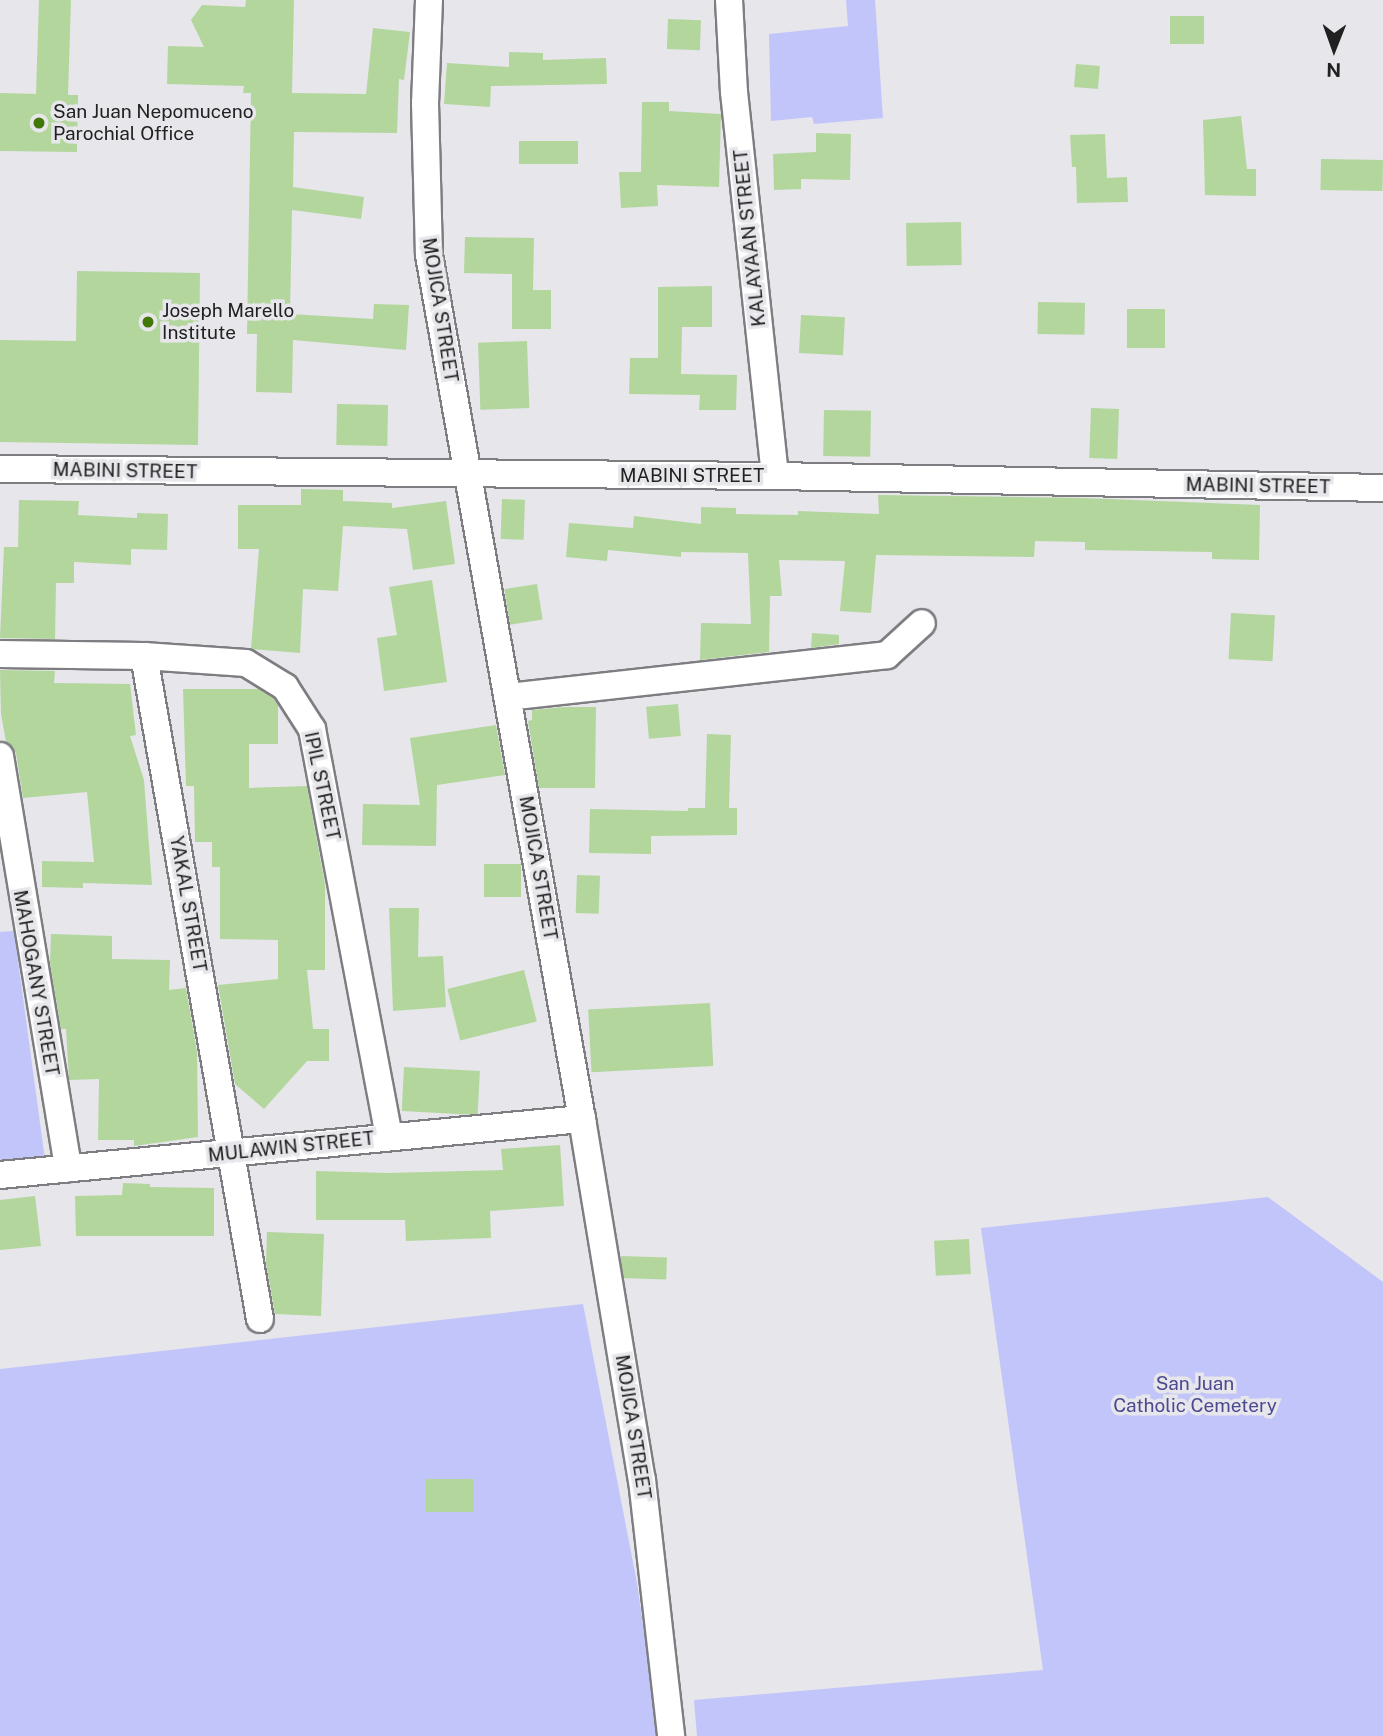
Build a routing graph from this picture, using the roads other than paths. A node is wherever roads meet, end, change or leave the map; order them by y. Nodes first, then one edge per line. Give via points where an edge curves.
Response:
1 (429, 0) edge
2 (729, 0) edge
3 (0, 469) edge
4 (468, 475) junction
5 (775, 476) junction
6 (1383, 488) edge
7 (922, 624) dead end
8 (0, 654) edge
9 (144, 656) junction
10 (508, 697) junction
11 (0, 756) edge
12 (582, 1119) junction
13 (390, 1137) junction
14 (232, 1153) junction
15 (68, 1168) junction
16 (0, 1175) edge
17 (260, 1319) dead end
18 (671, 1736) edge

1 - 4 street, MOJICA STREET via 425,218
2 - 5 street, KALAYAAN STREET via 734,92
3 - 4 street, MABINI STREET
4 - 5 street, MABINI STREET
4 - 10 street, MOJICA STREET
5 - 6 street, MABINI STREET
7 - 10 street via 887,655
8 - 9 street, IPIL STREET
9 - 13 street, IPIL STREET via 246,663 285,687 312,729
9 - 14 street, YAKAL STREET
10 - 12 street, MOJICA STREET
11 - 15 street, MAHOGANY STREET
12 - 13 street, MULAWIN STREET
12 - 18 street, MOJICA STREET via 642,1480
13 - 14 street, MULAWIN STREET
14 - 15 street, MULAWIN STREET
14 - 17 street, YAKAL STREET
15 - 16 street, MULAWIN STREET

